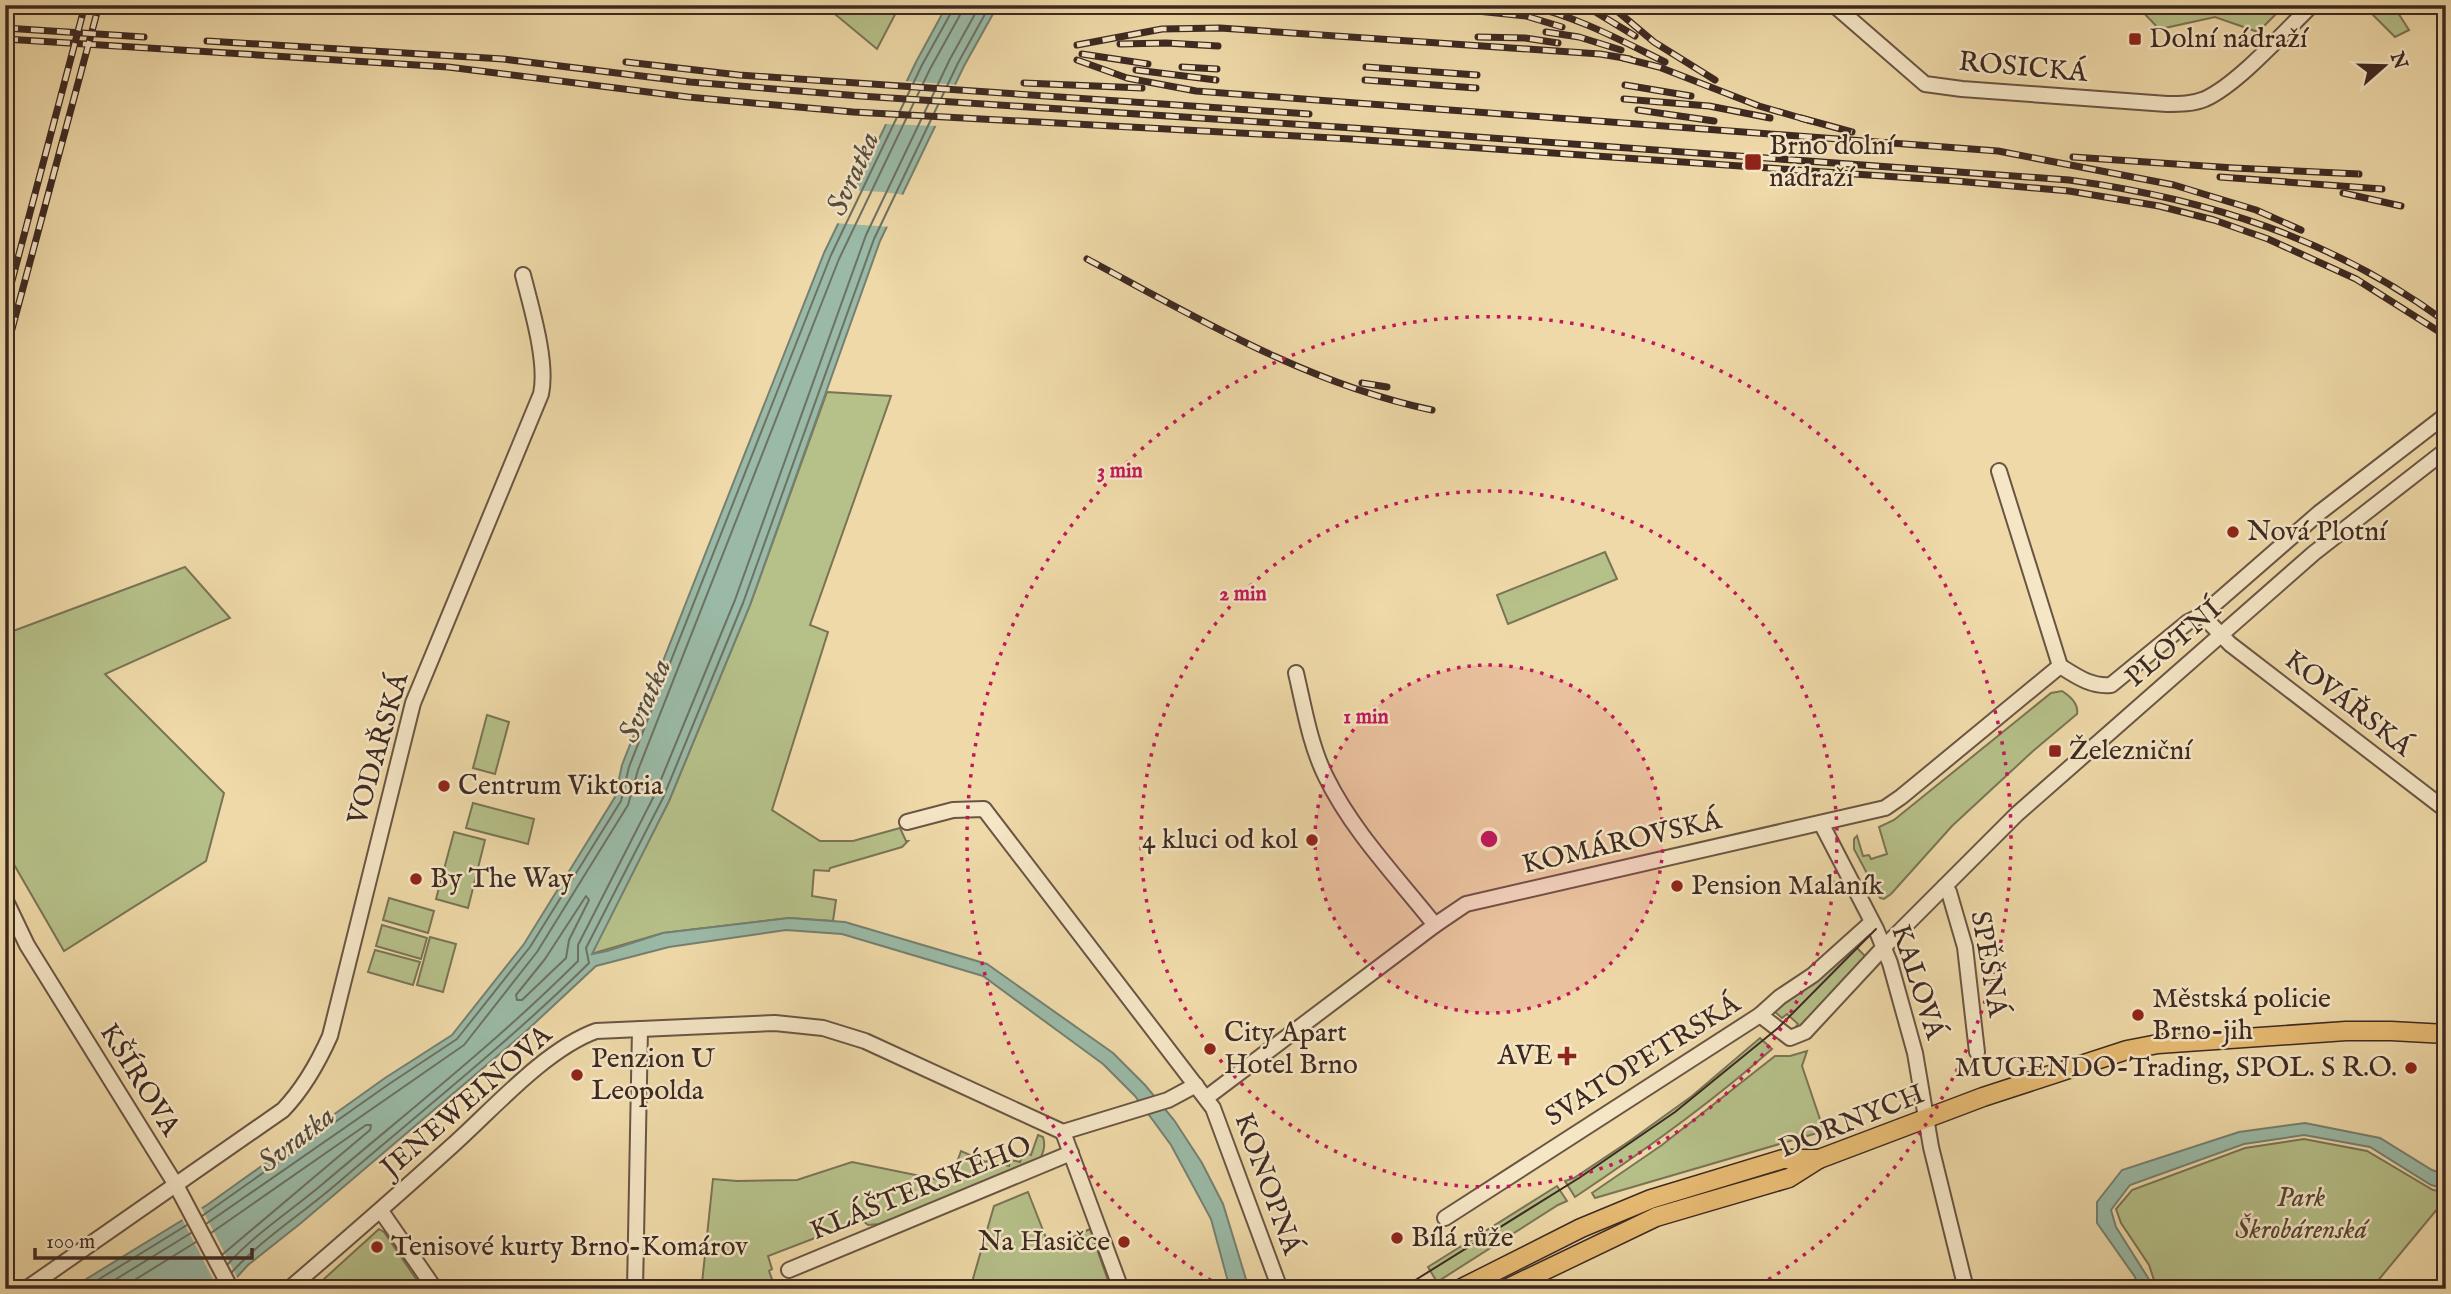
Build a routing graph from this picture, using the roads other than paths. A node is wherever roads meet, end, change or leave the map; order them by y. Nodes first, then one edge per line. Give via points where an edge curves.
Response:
1 (1834, 5) edge
2 (2312, 5) edge
3 (523, 275) dead end
4 (2446, 415) edge
5 (2446, 450) edge
6 (1999, 471) dead end
7 (2202, 615) junction
8 (2221, 636) junction
9 (2060, 666) junction
10 (1296, 673) dead end
11 (2446, 810) edge
12 (906, 822) dead end
13 (1821, 823) junction
14 (1944, 887) junction
15 (5, 899) edge
16 (1872, 922) junction
17 (1435, 925) junction
18 (1884, 947) junction
19 (1760, 1015) junction
20 (640, 1029) junction
21 (2446, 1034) edge
22 (1977, 1052) dead end
23 (1196, 1085) junction
24 (1206, 1098) junction
25 (1927, 1119) junction
26 (1063, 1132) junction
27 (1071, 1153) junction
28 (1819, 1159) junction
29 (176, 1185) junction
30 (381, 1211) junction
31 (1445, 1218) dead end
32 (789, 1270) dead end
33 (1468, 1287) edge
34 (26, 1289) edge
35 (231, 1289) edge
36 (289, 1289) edge
37 (435, 1289) edge
38 (635, 1289) edge
39 (1121, 1289) edge
40 (1280, 1289) edge
41 (1506, 1289) edge
42 (1966, 1289) edge

1 - 2 street, ROSICKÁ via 1925,83 2190,104 2225,88
3 - 29 street, VODAŘSKÁ via 541,361 541,394 413,702 330,1036 309,1077 283,1110
4 - 7 street, PLOTNÍ via 2319,513
5 - 8 street, PLOTNÍ via 2314,553
6 - 9 street
7 - 8 street, KOVÁŘSKÁ
7 - 9 street, PLOTNÍ via 2111,685 2083,680
8 - 11 street, KOVÁŘSKÁ
8 - 14 street, PLOTNÍ via 2003,826
9 - 13 street, KOMÁROVSKÁ via 1893,804
10 - 17 street via 1325,775 1351,821
12 - 23 street, KONOPNÁ via 953,810 984,809
13 - 16 street, KALOVÁ
13 - 17 street, KOMÁROVSKÁ via 1466,904
14 - 18 street, SVATOPETRSKÁ
14 - 22 street, SPĚŠNÁ via 1959,922 1967,960
15 - 29 street, KŠÍROVA via 27,945
16 - 18 street, KALOVÁ
16 - 19 street
17 - 24 street, KOMÁROVSKÁ
18 - 19 street, SVATOPETRSKÁ via 1799,1036 1787,1036
18 - 25 street, KALOVÁ via 1915,1053
19 - 31 street, SVATOPETRSKÁ
20 - 26 street, JENEWEINOVA via 775,1023 823,1028 865,1041
20 - 30 street, JENEWEINOVA via 596,1031 579,1038 536,1069
20 - 38 street
21 - 25 main road, DORNYCH via 2358,1031 2143,1046
23 - 24 street, KONOPNÁ
23 - 26 street via 1168,1100
24 - 40 street, KONOPNÁ
25 - 28 main road, DORNYCH
25 - 42 street, KALOVÁ
26 - 27 street
27 - 32 street, KLÁŠTERSKÉHO
27 - 39 street
28 - 33 main road via 1783,1159 1651,1199 1581,1228
28 - 41 main road, DORNYCH via 1789,1178 1656,1217
29 - 34 street, VODAŘSKÁ
29 - 35 street, KŠÍROVA
30 - 36 street, JENEWEINOVA
30 - 37 street

